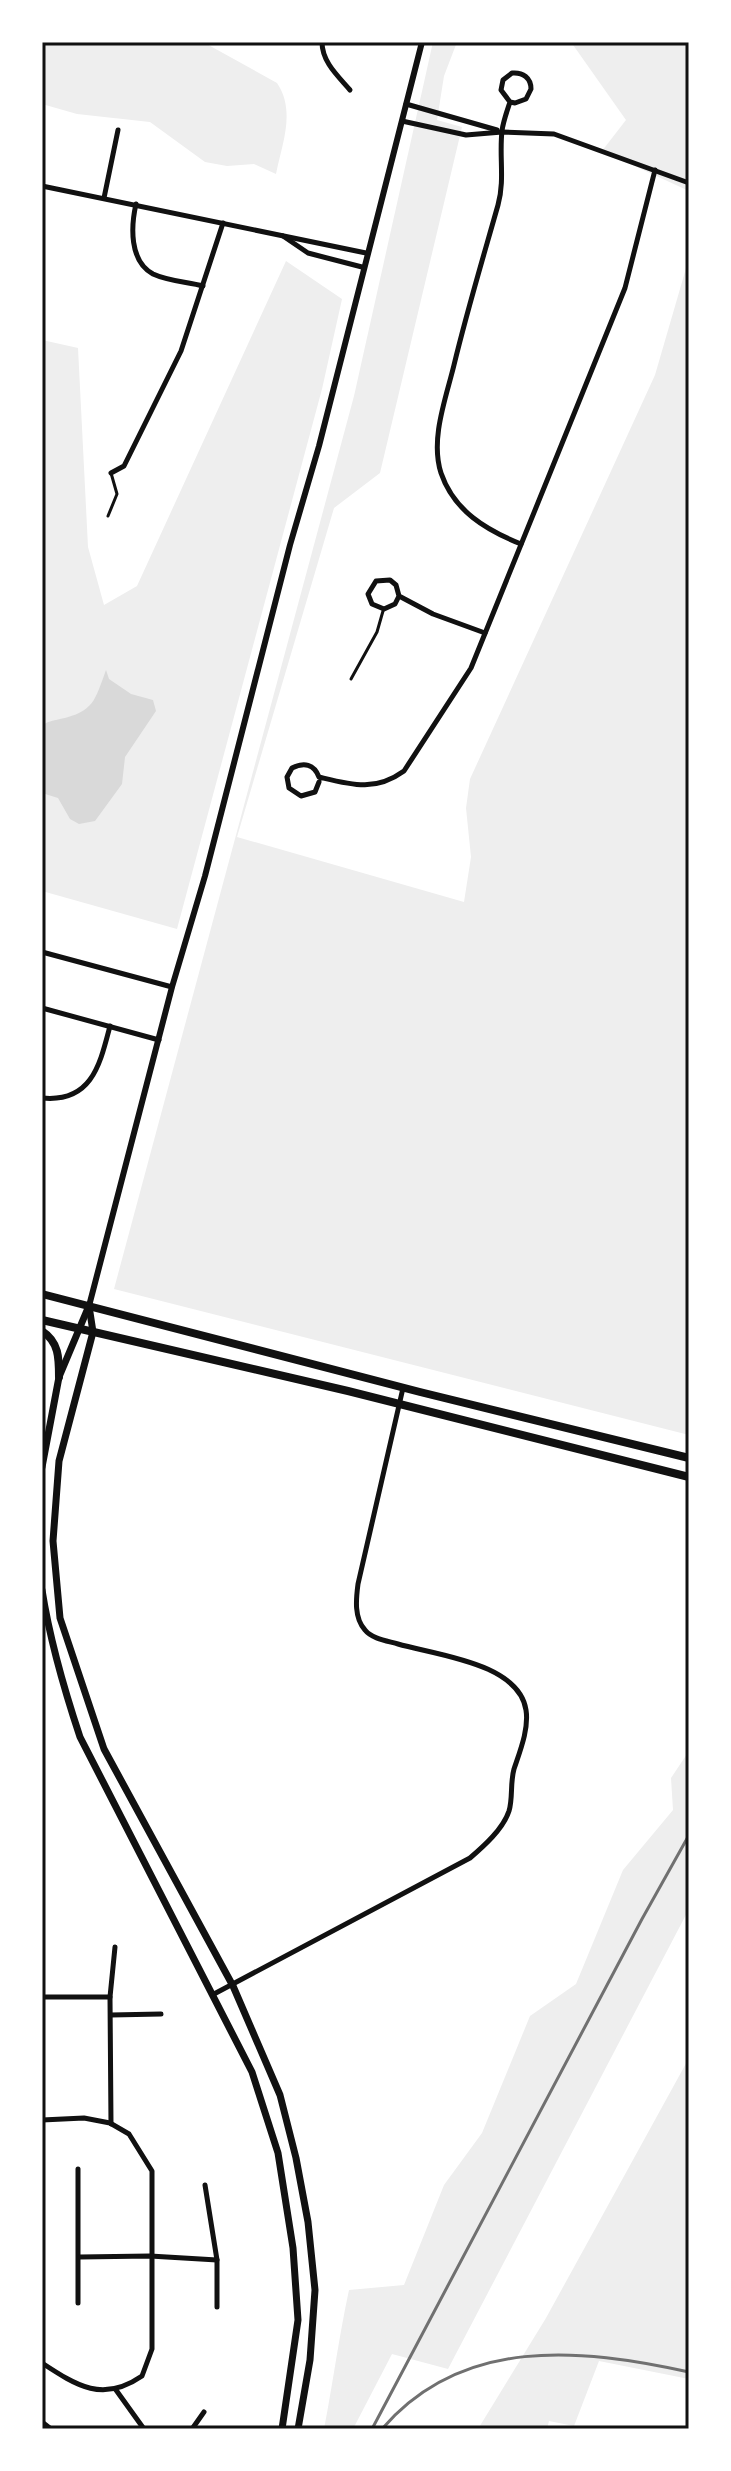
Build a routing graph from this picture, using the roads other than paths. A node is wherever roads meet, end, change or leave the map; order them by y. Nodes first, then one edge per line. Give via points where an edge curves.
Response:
1 (322, 42) edge
2 (422, 42) edge
3 (350, 90) dead end
4 (510, 102) junction
5 (406, 104) junction
6 (402, 121) junction
7 (118, 130) dead end
8 (502, 132) junction
9 (655, 170) junction
10 (689, 183) edge
11 (42, 186) edge
12 (104, 198) junction
13 (136, 204) junction
14 (223, 223) junction
15 (282, 235) junction
16 (366, 253) junction
17 (362, 267) junction
18 (203, 286) junction
19 (111, 473) joint
20 (108, 516) dead end
21 (521, 544) junction
22 (399, 596) junction
23 (384, 609) junction
24 (485, 633) junction
25 (351, 679) dead end
26 (319, 782) dead end
27 (42, 952) edge
28 (172, 987) junction
29 (42, 1008) edge
30 (110, 1026) junction
31 (159, 1040) junction
32 (42, 1098) edge
33 (42, 1294) edge
34 (89, 1306) junction
35 (42, 1320) edge
36 (78, 1328) junction
37 (42, 1331) edge
38 (93, 1332) junction
39 (59, 1377) junction
40 (403, 1388) junction
41 (400, 1405) junction
42 (689, 1458) edge
43 (42, 1467) edge
44 (689, 1477) edge
45 (42, 1590) edge
46 (115, 1947) dead end
47 (233, 1986) junction
48 (214, 1994) junction
49 (42, 1997) edge
50 (110, 1997) junction
51 (161, 2014) dead end
52 (111, 2015) junction
53 (42, 2120) edge
54 (111, 2124) junction
55 (78, 2169) dead end
56 (205, 2185) dead end
57 (150, 2256) junction
58 (80, 2257) junction
59 (217, 2260) junction
60 (78, 2303) dead end
61 (217, 2307) dead end
62 (43, 2364) edge
63 (116, 2390) junction
64 (204, 2412) dead end
65 (42, 2422) edge
66 (51, 2429) edge
67 (144, 2429) edge
68 (192, 2429) edge
69 (282, 2429) edge
70 (298, 2429) edge

1 - 3 street via 329,65
2 - 5 street
4 - 4 street via 529,95 531,86 522,74 503,80 501,90
4 - 8 street
5 - 6 street
5 - 8 street
6 - 8 street via 466,135
6 - 16 street
7 - 12 street
8 - 9 street via 554,134
8 - 21 street via 499,200 466,313 438,446 441,472 455,500 474,520
9 - 10 street
9 - 21 street via 625,288
11 - 12 street
12 - 13 street
13 - 14 street
13 - 18 street via 133,238 146,269
14 - 15 street
14 - 18 street
15 - 16 street
15 - 17 street via 308,253
16 - 17 street
17 - 28 street via 319,446
18 - 19 street via 181,351 124,466
19 - 20 lane via 117,494
21 - 24 street
22 - 23 street
22 - 23 street via 390,580 372,584 369,599
22 - 24 street
23 - 25 lane
24 - 26 street via 471,668 404,771 391,781 356,786 319,777 304,764 292,768 287,777 289,788 301,796 315,792
27 - 28 street
28 - 31 street
29 - 30 street
30 - 31 street
30 - 32 street via 94,1077 65,1097
31 - 34 street
33 - 34 main road
34 - 36 main road
34 - 38 main road
34 - 40 main road
35 - 36 main road
36 - 38 main road
36 - 39 main road
37 - 39 main road via 56,1345
38 - 41 main road
38 - 47 main road via 59,1461 53,1541 60,1618 104,1749
39 - 43 main road
40 - 41 street
40 - 42 main road
41 - 44 main road
41 - 47 street via 358,1584 359,1622 367,1633 484,1668 511,1682 527,1713 509,1812 470,1858
45 - 48 main road via 63,1688 80,1737
46 - 50 street
47 - 48 street
47 - 70 main road via 280,2095 308,2222 315,2290
48 - 69 main road via 252,2072 274,2139 291,2235 298,2320
49 - 50 street
50 - 52 street
51 - 52 street
52 - 54 street
53 - 54 street via 84,2118
54 - 57 street via 129,2134 152,2171
55 - 58 street
56 - 59 street
57 - 58 street
57 - 59 street
57 - 63 street via 152,2349 142,2376
58 - 60 street
59 - 61 street
62 - 63 street via 84,2387
63 - 67 street
64 - 68 street
65 - 66 street

